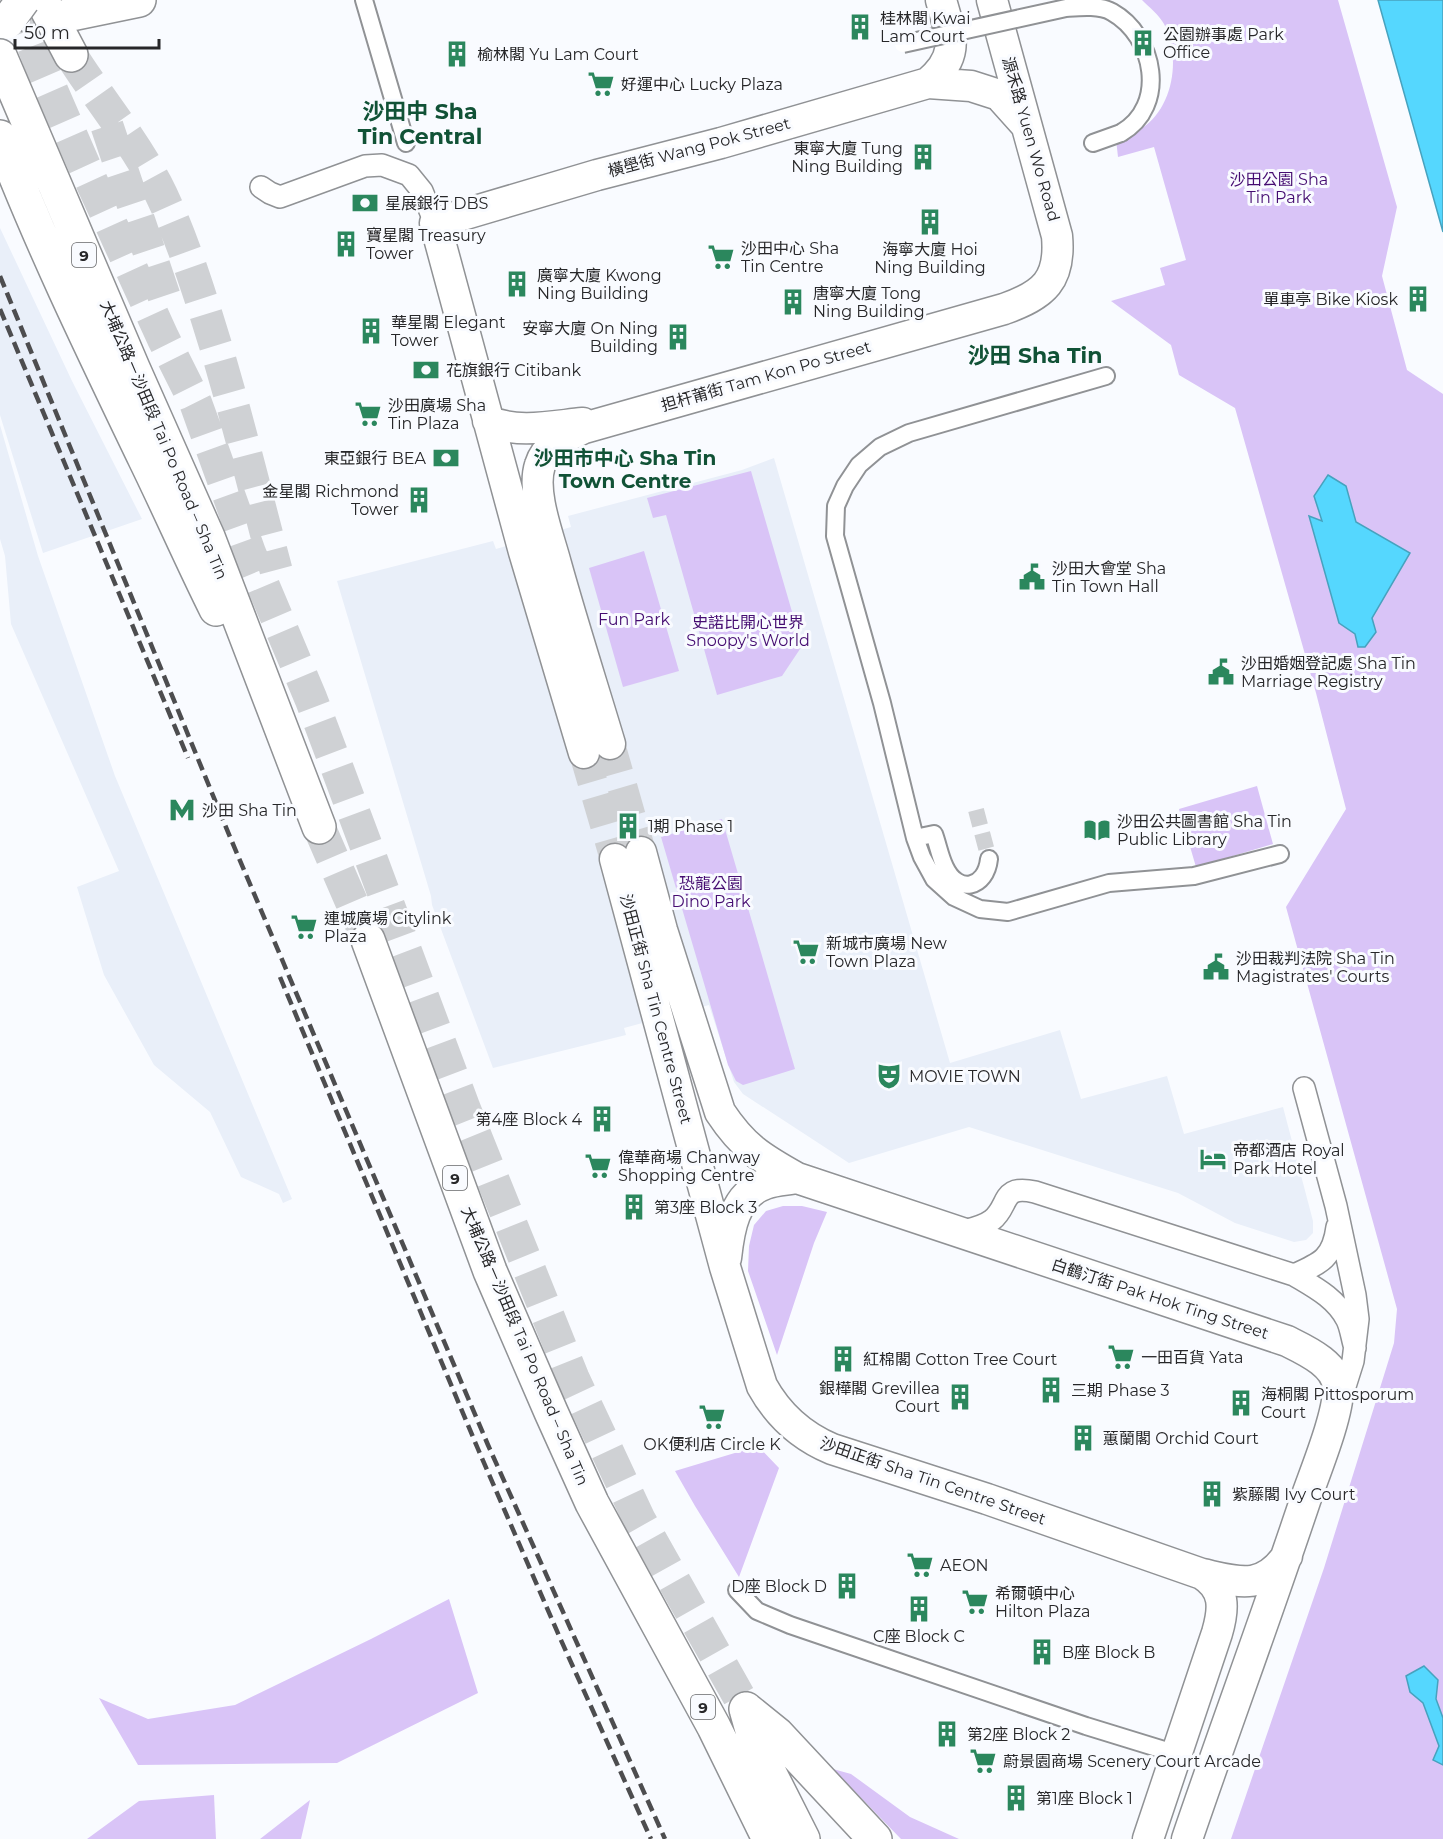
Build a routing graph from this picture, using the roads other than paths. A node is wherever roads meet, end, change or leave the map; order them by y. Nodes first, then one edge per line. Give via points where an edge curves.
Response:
1 (23, 0) edge
2 (42, 0) edge
3 (139, 0) edge
4 (364, 0) edge
5 (941, 0) edge
6 (992, 0) edge
7 (72, 25) edge
8 (0, 35) edge
9 (903, 44) dead end
10 (0, 56) edge
11 (928, 83) junction
12 (1028, 128) junction
13 (0, 137) edge
14 (406, 143) dead end
15 (1093, 143) dead end
16 (261, 187) dead end
17 (435, 223) junction
18 (1052, 279) joint
19 (1106, 376) dead end
20 (607, 420) junction
21 (488, 421) junction
22 (276, 717) junction
23 (319, 827) tunnel mouth
24 (915, 838) junction
25 (1280, 854) dead end
26 (989, 859) tunnel mouth
27 (368, 940) tunnel mouth
28 (1304, 1089) dead end
29 (797, 1178) junction
30 (1336, 1206) junction
31 (960, 1232) junction
32 (725, 1267) junction
33 (1294, 1275) junction
34 (1355, 1347) junction
35 (1333, 1416) junction
36 (1287, 1556) junction
37 (1202, 1574) junction
38 (737, 1590) dead end
39 (1213, 1762) junction
40 (1172, 1767) junction
41 (769, 1839) edge
42 (803, 1839) edge
43 (874, 1839) edge
44 (1148, 1839) edge
45 (1187, 1839) edge

1 - 8 highway, bridge
2 - 7 highway
3 - 7 highway
4 - 14 street
5 - 11 main road via 951,53 940,74
6 - 12 main road, 源禾路 Yuen Wo Road
9 - 15 street, bridge via 1066,8 1111,11 1132,27 1145,47 1150,70 1147,106 1131,127
10 - 22 highway, 大埔公路－沙田段 Tai Po Road – Sha Tin / 9 via 208,537
11 - 12 main road via 970,86 999,95
11 - 17 main road, 橫壆街 Wang Pok Street
12 - 18 main road, 源禾路 Yuen Wo Road via 1057,236 1058,261
13 - 22 highway via 55,271 190,557
16 - 17 street via 280,197 365,166 382,165 409,175 422,191
17 - 21 main road
18 - 20 main road, 担杆莆街 Tam Kon Po Street via 1038,293 1004,309
19 - 24 street via 909,433 880,447 859,465 836,506 836,536
20 - 21 main road via 524,429
20 - 21 main road, 担杆莆街 Tam Kon Po Street via 566,436 552,446 540,465 538,481 544,520 584,659 597,748 561,677
22 - 23 highway, 大埔公路－沙田段 Tai Po Road – Sha Tin / 9
24 - 25 street via 934,879 954,897 980,909 1008,912 1109,883 1194,876
24 - 26 street via 934,834 945,867 962,884 975,884 984,876
27 - 41 highway, 大埔公路－沙田段 Tai Po Road – Sha Tin / 9 via 490,1271 592,1503 714,1727
28 - 30 street
29 - 31 main road, 白鶴汀街 Pak Hok Ting Street
29 - 32 main road via 766,1183 748,1193 729,1229
29 - 32 main road, 沙田正街 Sha Tin Centre Street via 746,1146 720,1112 662,930 628,855
30 - 33 street via 1337,1225 1331,1251 1320,1263
30 - 34 street via 1355,1295
31 - 33 street via 991,1221 1004,1200 1025,1190
31 - 35 main road, 白鶴汀街 Pak Hok Ting Street via 1301,1348 1329,1368 1338,1387
32 - 37 main road, 沙田正街 Sha Tin Centre Street via 762,1386 786,1418 815,1442
33 - 34 street via 1338,1305
34 - 35 street via 1344,1393
35 - 36 main road, 白鶴汀街 Pak Hok Ting Street
36 - 37 main road, 沙田正街 Sha Tin Centre Street via 1277,1570 1250,1582
36 - 39 main road
37 - 40 main road via 1218,1589 1221,1621
38 - 40 street via 757,1611 790,1625 1086,1726
39 - 40 main road via 1195,1782 1182,1785
39 - 45 main road
40 - 44 main road
42 - 43 highway via 757,1748 746,1709 777,1734

